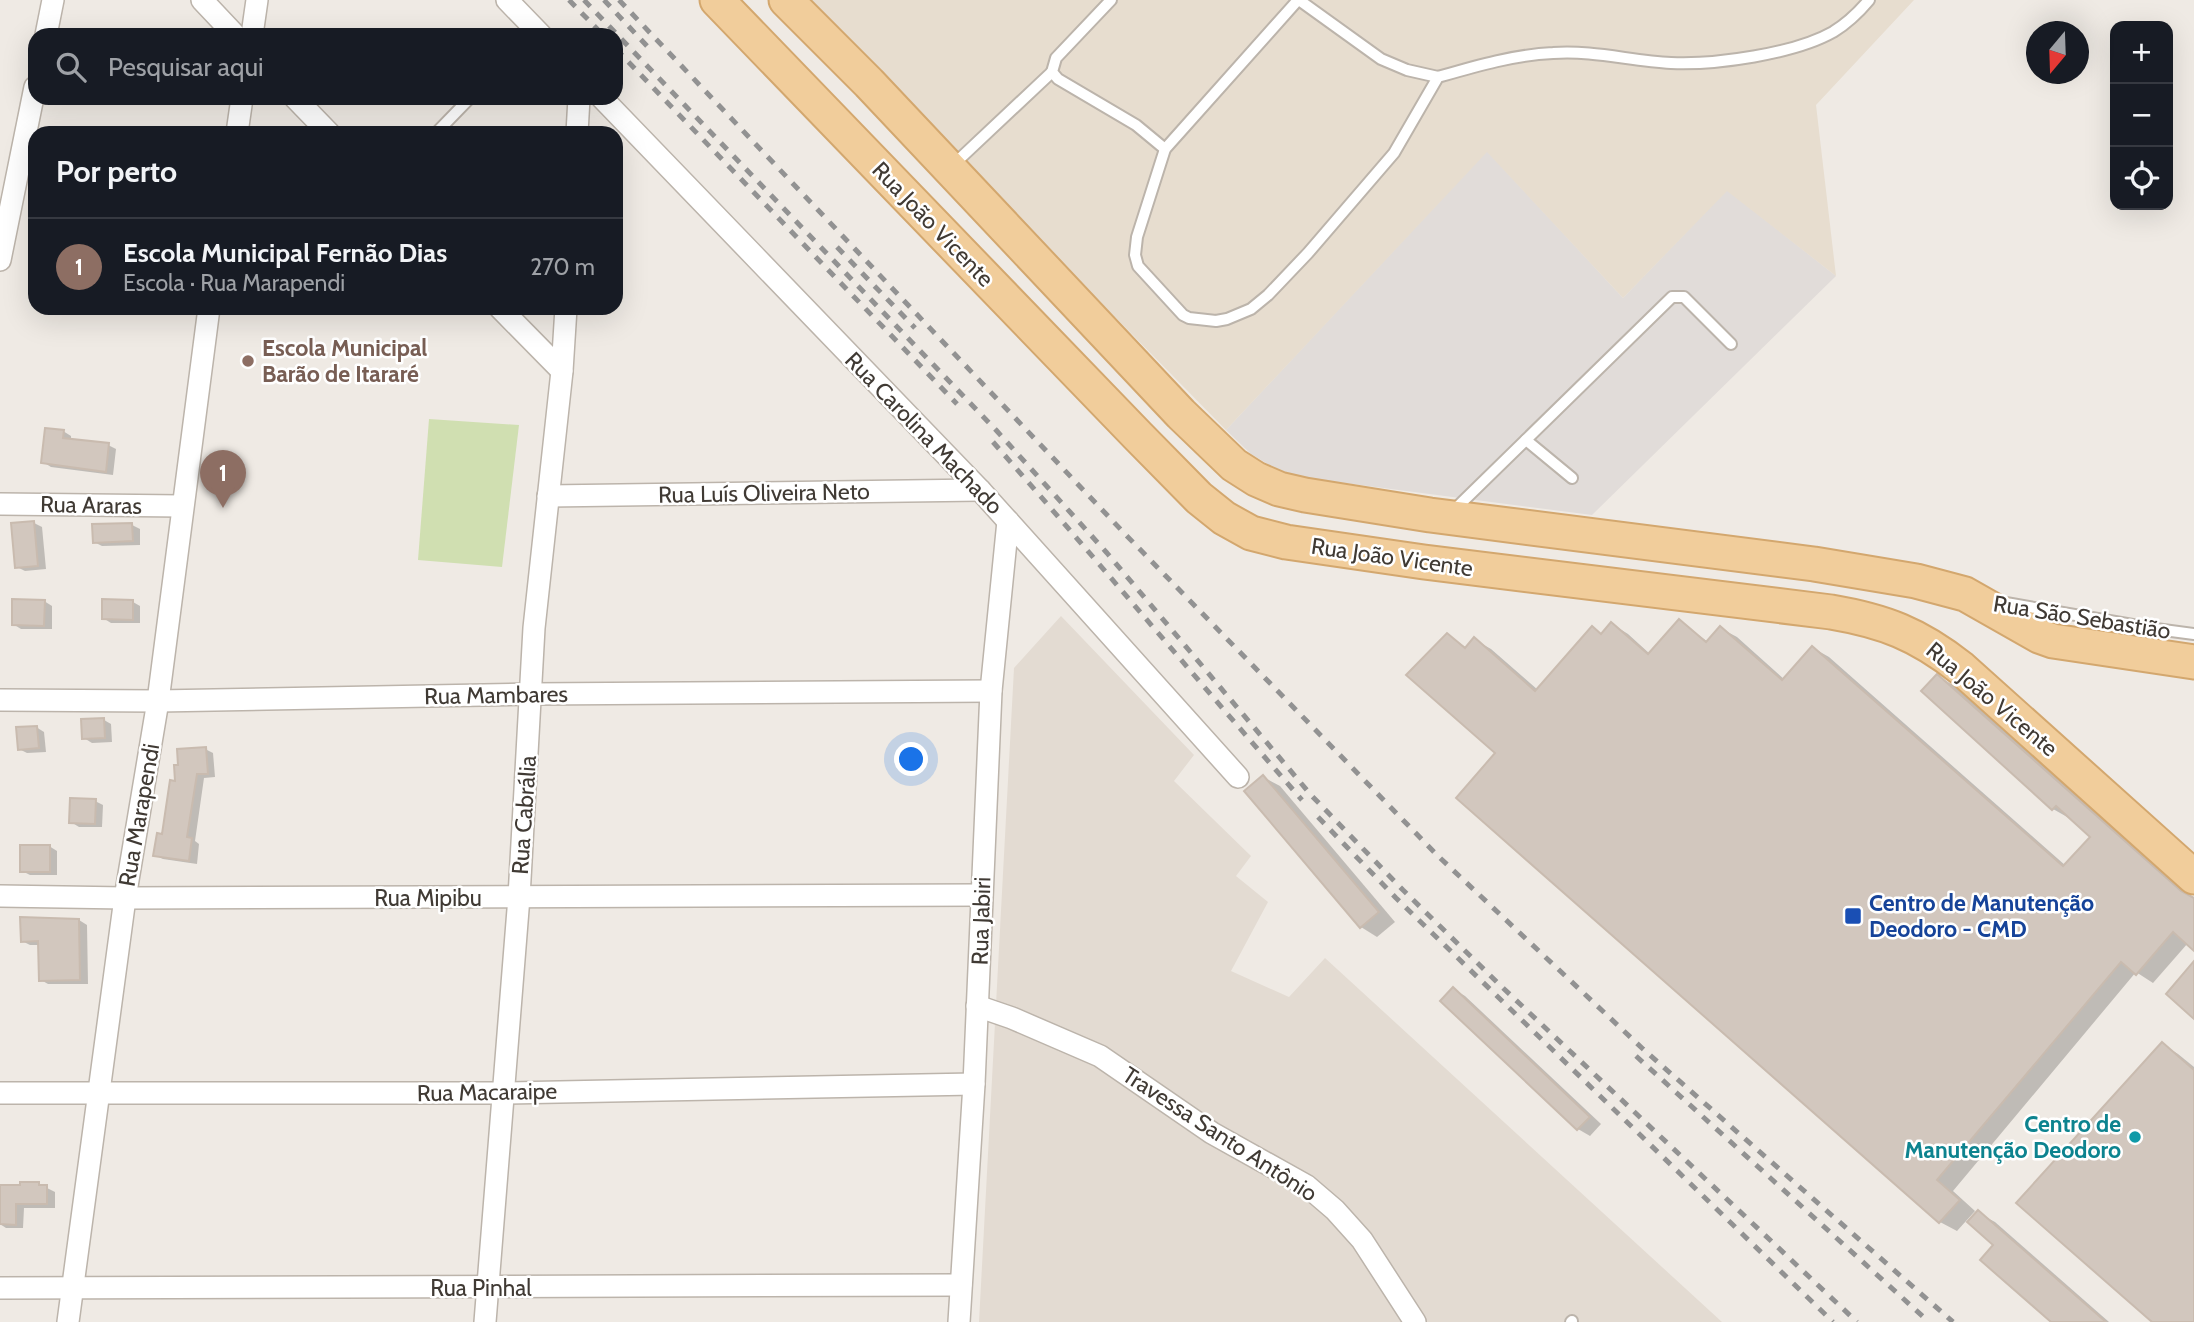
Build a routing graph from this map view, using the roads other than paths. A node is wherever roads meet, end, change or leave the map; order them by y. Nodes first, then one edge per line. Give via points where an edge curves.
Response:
1 (52, 0) edge
2 (202, 0) edge
3 (257, 0) edge
4 (507, 0) edge
5 (718, 0) edge
6 (786, 0) edge
7 (1111, 0) edge
8 (1299, 0) edge
9 (1869, 0) edge
10 (47, 28) edge
11 (228, 28) edge
12 (253, 28) edge
13 (532, 28) edge
14 (1052, 72) junction
15 (1438, 77) junction
16 (31, 105) edge
17 (241, 105) edge
18 (302, 105) edge
19 (463, 105) edge
20 (579, 105) edge
21 (609, 105) edge
22 (238, 126) edge
23 (322, 126) edge
24 (443, 126) edge
25 (577, 126) edge
26 (1165, 149) junction
27 (948, 170) junction
28 (913, 204) junction
29 (0, 260) edge
30 (208, 315) edge
31 (507, 315) edge
32 (566, 315) edge
33 (1731, 344) dead end
34 (562, 371) junction
35 (1181, 414) junction
36 (1138, 436) junction
37 (1526, 440) junction
38 (1572, 478) dead end
39 (980, 490) junction
40 (548, 496) junction
41 (0, 504) edge
42 (182, 506) junction
43 (1439, 516) junction
44 (1008, 521) junction
45 (1424, 562) junction
46 (1982, 602) junction
47 (2194, 634) edge
48 (2194, 662) edge
49 (991, 691) junction
50 (532, 694) junction
51 (0, 701) edge
52 (158, 701) junction
53 (1238, 777) dead end
54 (2194, 877) edge
55 (982, 895) junction
56 (0, 897) edge
57 (519, 897) junction
58 (125, 898) junction
59 (978, 1006) junction
60 (974, 1084) junction
61 (0, 1093) edge
62 (503, 1093) junction
63 (100, 1094) junction
64 (961, 1284) junction
65 (0, 1288) edge
66 (73, 1288) junction
67 (486, 1288) junction
68 (68, 1322) edge
69 (485, 1322) edge
70 (959, 1322) edge
71 (1415, 1322) edge

1 - 10 street
2 - 11 street
3 - 12 street
4 - 13 street
5 - 28 main road, Rua João Vicente
6 - 27 main road, Rua João Vicente
7 - 14 lane via 1056,58
8 - 15 lane via 1381,59
8 - 26 lane
9 - 15 lane via 1833,32 1792,47 1732,60 1671,62 1554,53 1486,63
14 - 26 lane via 1136,125
14 - 27 lane
15 - 26 lane via 1394,153 1345,211 1268,295 1227,319 1183,315 1136,261 1137,237
16 - 29 street
17 - 22 street
18 - 23 street
19 - 24 lane
20 - 25 street
21 - 39 street, Rua Carolina Machado
27 - 28 main road
27 - 35 main road, Rua João Vicente
28 - 36 main road, Rua João Vicente
30 - 42 street, Rua Marapendi
31 - 34 street
32 - 34 street, Rua Cabrália
33 - 37 lane via 1684,297 1672,297
34 - 40 street, Rua Cabrália
35 - 36 main road
35 - 43 main road, Rua João Vicente via 1234,465 1279,489
36 - 45 main road, Rua João Vicente via 1199,498 1251,533
37 - 38 lane
37 - 43 lane
39 - 40 street, Rua Luís Oliveira Neto
39 - 44 street, Rua Carolina Machado
40 - 50 street, Rua Cabrália
41 - 42 street, Rua Araras
42 - 52 street, Rua Marapendi
43 - 45 main road
43 - 46 main road, Rua João Vicente via 1882,574
44 - 49 street, Rua Jabiri
44 - 53 street, Rua Carolina Machado
45 - 54 main road, Rua João Vicente via 1817,610 1897,628 1933,645 1961,667
46 - 47 lane, Rua São Sebastião
46 - 48 main road, Rua São Sebastião via 2053,641
49 - 50 street, Rua Mambares
49 - 55 street, Rua Jabiri
50 - 52 street, Rua Mambares
50 - 57 street, Rua Cabrália
51 - 52 street, Rua Mambares
52 - 58 street, Rua Marapendi
55 - 57 street, Rua Mipibu
55 - 59 street, Rua Jabiri
56 - 58 street, Rua Mipibu
57 - 58 street, Rua Mipibu
57 - 62 street, Rua Cabrália
58 - 63 street, Rua Marapendi
59 - 60 street, Rua Jabiri
59 - 71 street, Travessa Santo Antônio via 1100,1056 1212,1133 1307,1186 1362,1240
60 - 62 street, Rua Macaraipe
60 - 64 street, Rua Jabiri
61 - 63 street, Rua Macaraipe
62 - 63 street, Rua Macaraipe
62 - 67 street, Rua Cabrália
63 - 66 street, Rua Marapendi
64 - 67 street, Rua Pinhal
64 - 70 street, Rua Jabiri
65 - 66 street, Rua Pinhal
66 - 67 street, Rua Pinhal
66 - 68 street, Rua Marapendi
67 - 69 street, Rua Cabrália

